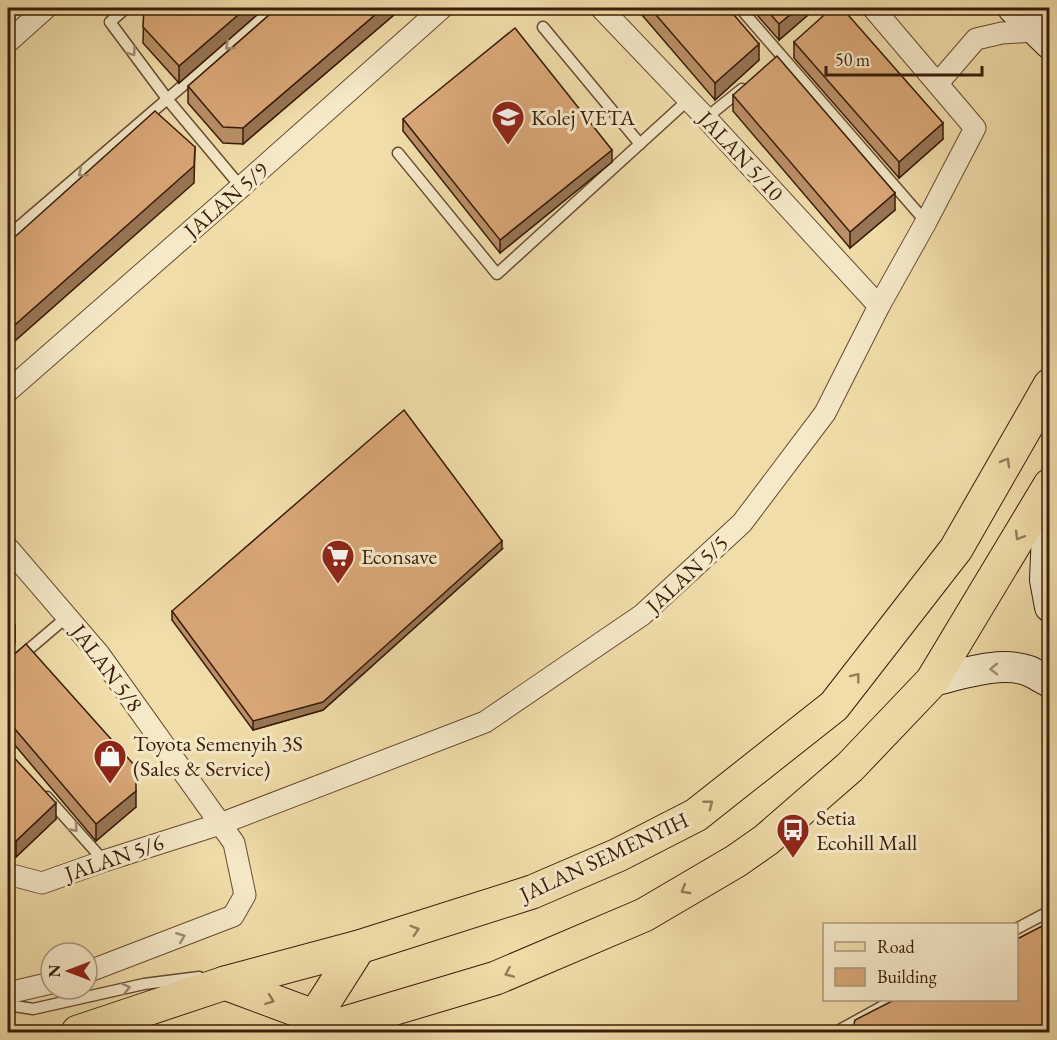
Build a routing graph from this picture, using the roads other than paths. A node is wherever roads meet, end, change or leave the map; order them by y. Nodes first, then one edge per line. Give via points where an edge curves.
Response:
1 (46, 8) edge
2 (126, 8) edge
3 (273, 8) edge
4 (442, 8) edge
5 (601, 8) edge
6 (740, 8) edge
7 (873, 8) edge
8 (1013, 8) edge
9 (543, 27) dead end
10 (9, 37) edge
11 (1042, 38) edge
12 (938, 83) junction
13 (748, 84) edge
14 (168, 100) junction
15 (688, 100) junction
16 (706, 118) junction
17 (640, 144) junction
18 (398, 153) dead end
19 (241, 187) junction
20 (926, 222) junction
21 (8, 236) edge
22 (879, 306) junction
23 (1050, 386) edge
24 (8, 391) edge
25 (1049, 485) edge
26 (8, 548) edge
27 (1050, 607) edge
28 (68, 616) junction
29 (8, 667) edge
30 (932, 681) junction
31 (1050, 682) edge
32 (37, 786) edge
33 (220, 824) junction
34 (104, 861) junction
35 (8, 874) edge
36 (1050, 911) edge
37 (1018, 929) edge
38 (360, 947) junction
39 (296, 965) junction
40 (99, 967) edge
41 (225, 983) junction
42 (39, 985) edge
43 (8, 993) edge
44 (418, 1001) junction
45 (890, 1001) edge
46 (8, 1005) edge
47 (323, 1028) edge
48 (78, 1032) edge
49 (380, 1032) edge
50 (836, 1032) edge

1 - 10 street
2 -> 14 lane via 110,22
3 -> 14 lane
4 - 19 street, JALAN 5/9
5 - 15 street, JALAN 5/10
6 - 20 lane
7 - 12 street
8 - 11 street
9 - 17 lane
11 - 12 street via 1002,33 976,39
12 - 20 street, JALAN 5/5 via 975,128
13 - 16 lane
14 - 19 lane
14 -> 21 lane
15 - 16 street, JALAN 5/10
15 - 17 lane
16 - 22 street, JALAN 5/10
17 - 18 lane via 497,274
19 - 24 street, JALAN 5/9
20 - 22 street, JALAN 5/5
22 - 33 street, JALAN 5/5 via 825,413 742,523 642,615 485,722
38 -> 23 main road, JALAN SEMENYIH via 532,892 628,850 696,815 834,706 956,549
25 - 27 street via 1045,580
25 -> 30 main road
26 - 28 street, JALAN 5/8
28 - 29 lane
28 - 33 street, JALAN 5/8
31 -> 30 street via 1027,670 1009,668 982,669
30 -> 44 main road via 850,767 736,861 644,915 496,978
32 -> 34 lane
33 - 34 street, JALAN 5/6
40 -> 33 street, JALAN 5/8 via 233,916 246,895 234,843
34 - 35 street, JALAN 5/6 via 42,883
36 - 37 lane
38 - 39 main road, JALAN SEMENYIH
38 - 47 main road
39 - 41 main road, JALAN SEMENYIH
46 -> 39 lane via 33,1009 144,984
41 -> 47 main road
41 - 48 main road, JALAN SEMENYIH
42 - 43 street
44 - 47 main road
44 - 49 main road via 384,1023
45 - 50 lane

